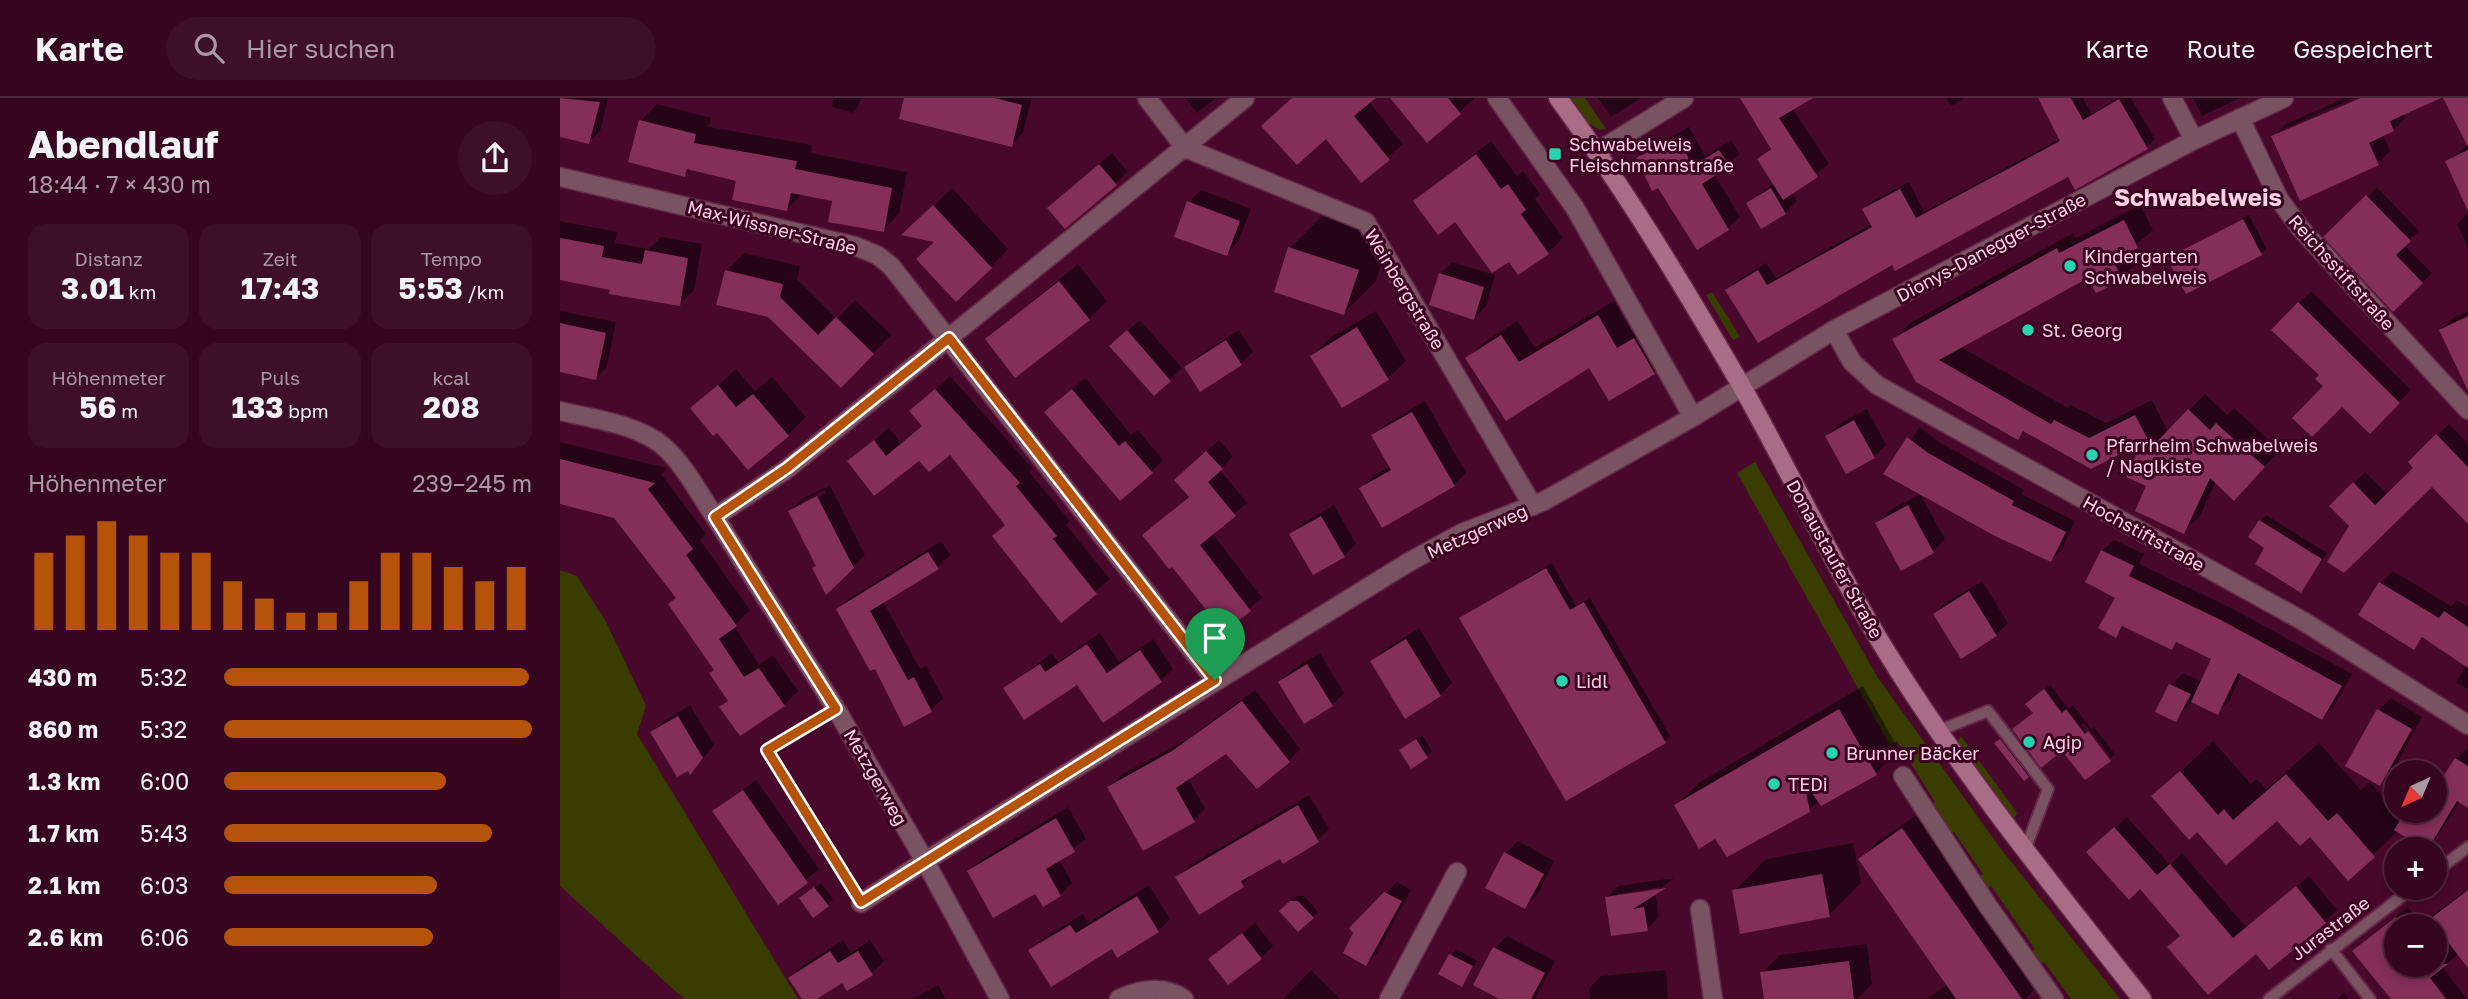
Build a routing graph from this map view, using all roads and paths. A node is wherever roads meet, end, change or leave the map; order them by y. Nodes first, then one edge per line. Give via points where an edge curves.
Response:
1 (1147, 98) edge
2 (1245, 98) edge
3 (1497, 98) edge
4 (1558, 98) edge
5 (1684, 98) edge
6 (2172, 98) edge
7 (2284, 98) edge
8 (2240, 118) junction
9 (2194, 140) junction
10 (1185, 148) junction
11 (1597, 152) junction
12 (560, 177) edge
13 (1834, 330) junction
14 (949, 338) junction
15 (1741, 386) junction
16 (2468, 410) edge
17 (560, 411) edge
18 (1693, 417) junction
19 (1533, 506) junction
20 (715, 517) junction
21 (1215, 680) junction
22 (836, 709) junction
23 (2468, 725) edge
24 (1938, 731) junction
25 (1903, 776) dead end
26 (2468, 847) edge
27 (2025, 850) junction
28 (925, 861) junction
29 (2447, 863) edge
30 (1457, 873) dead end
31 (2397, 900) edge
32 (861, 902) joint
33 (1700, 909) dead end
34 (2331, 949) junction
35 (1000, 999) edge
36 (1119, 999) edge
37 (1184, 999) edge
38 (1389, 999) edge
39 (1713, 999) edge
40 (2054, 999) edge
41 (2143, 999) edge
42 (2269, 999) edge
43 (2370, 999) edge

1 - 10 street
2 - 10 street
3 - 18 street via 1575,208
4 - 11 main road, Donaustaufer Straße
5 - 11 street
6 - 9 street
7 - 8 street, Dionys-Danegger-Straße
8 - 9 street, Dionys-Danegger-Straße
8 - 16 street, Reichsstiftstraße via 2279,199 2300,228
9 - 13 street, Dionys-Danegger-Straße
10 - 14 street
10 - 19 street, Weinbergstraße via 1366,222
11 - 15 main road, Donaustaufer Straße
12 - 14 street, Max-Wissner-Straße via 877,255
13 - 15 street, Dionys-Danegger-Straße
13 - 23 street, Hochstiftstraße via 1852,362 1877,386 2303,621
14 - 20 street via 787,468
14 - 21 street
15 - 18 street, Metzgerweg
15 - 24 main road, Donaustaufer Straße via 1845,579
17 - 20 street, Metzgerweg via 634,430 662,445
18 - 19 street, Metzgerweg
19 - 21 street, Metzgerweg via 1462,533
20 - 22 street, Metzgerweg
21 - 28 street, Metzgerweg
22 - 28 street, Metzgerweg
22 - 32 lane via 767,750
24 - 27 main road, Donaustaufer Straße
24 - 27 lane via 1988,711 2048,789
25 - 40 street
26 - 29 lane
27 - 41 main road, Donaustaufer Straße
28 - 32 street, Metzgerweg
28 - 35 street
30 - 38 street
31 - 34 lane, Jurastraße
33 - 39 street
34 - 42 lane, Jurastraße
34 - 43 lane
36 - 37 street via 1153,989 1174,992

